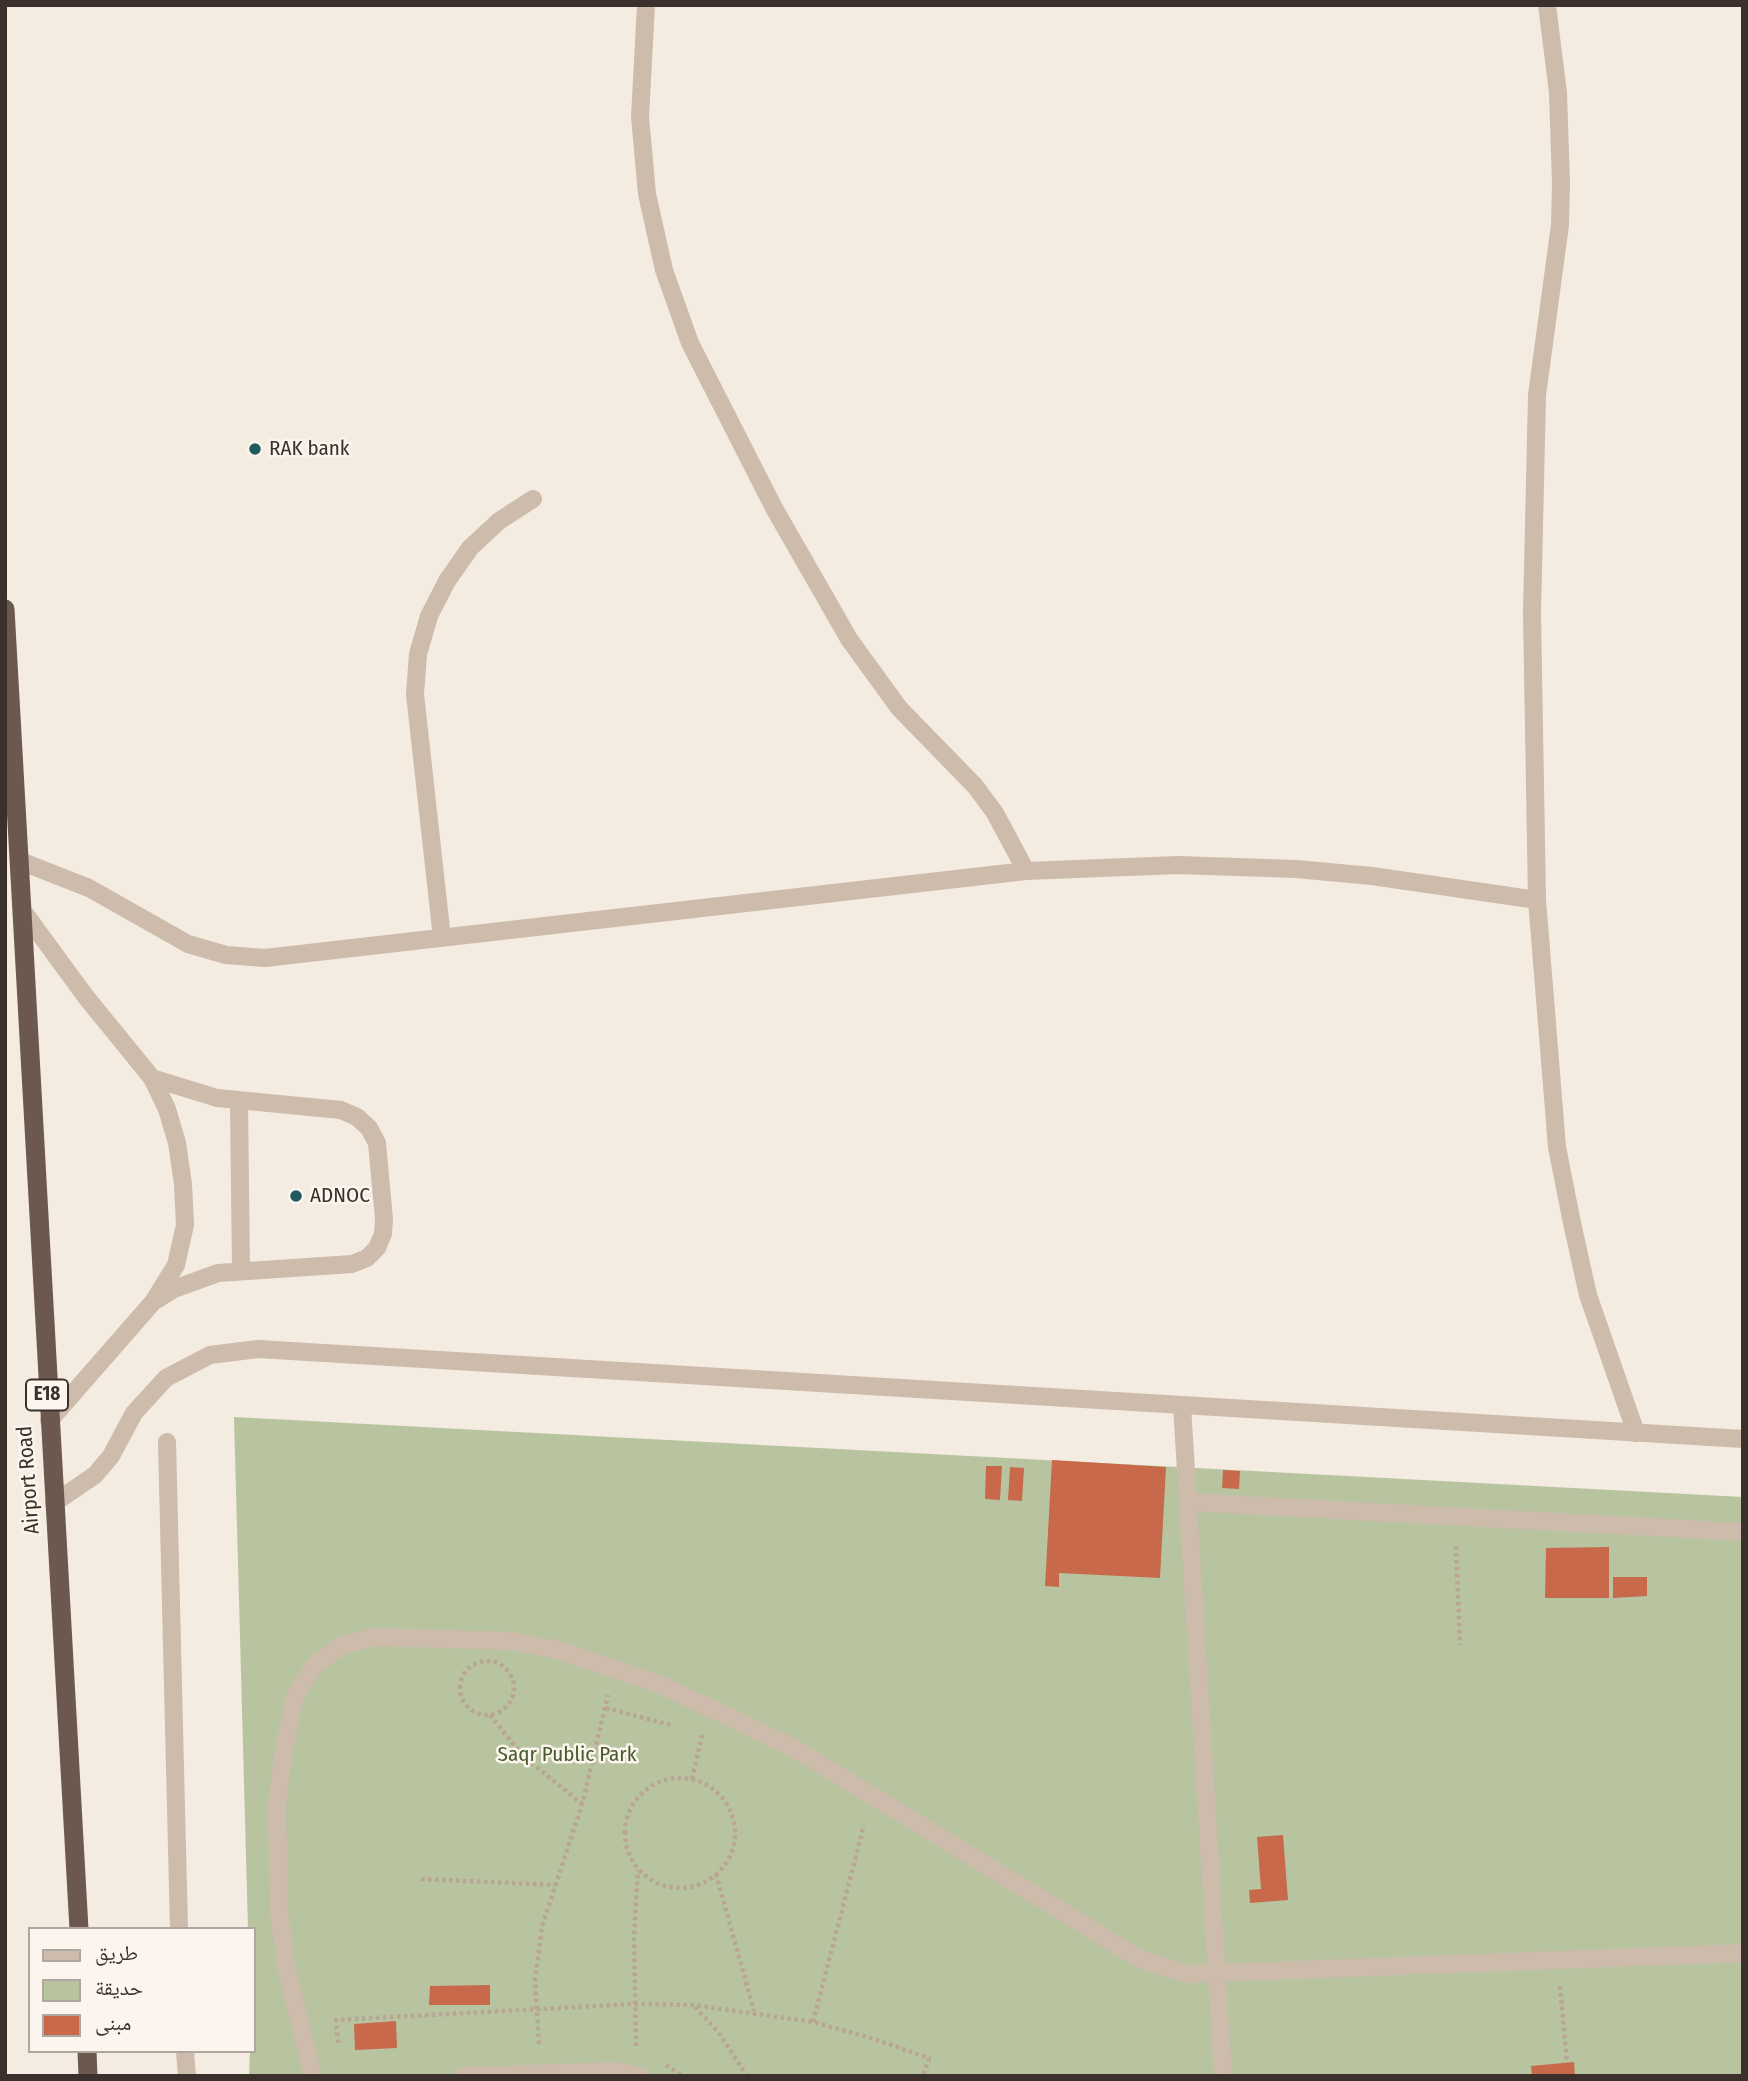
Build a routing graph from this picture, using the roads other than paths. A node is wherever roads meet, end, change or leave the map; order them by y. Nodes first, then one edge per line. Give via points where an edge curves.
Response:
1 (646, 5) edge
2 (1547, 5) edge
3 (533, 499) dead end
4 (5, 609) edge
5 (20, 861) junction
6 (1026, 871) junction
7 (1537, 900) junction
8 (23, 911) junction
9 (442, 938) junction
10 (152, 1078) junction
11 (239, 1102) junction
12 (241, 1270) junction
13 (153, 1302) junction
14 (1182, 1406) junction
15 (48, 1421) junction
16 (1636, 1433) junction
17 (1743, 1439) edge
18 (167, 1441) dead end
19 (1188, 1502) junction
20 (54, 1503) junction
21 (1743, 1532) edge
22 (79, 1927) edge
23 (179, 1927) edge
24 (1743, 1953) edge
25 (1215, 1975) junction
26 (86, 2053) edge
27 (185, 2053) edge
28 (638, 2075) edge
29 (88, 2076) edge
30 (187, 2076) edge
31 (313, 2076) edge
32 (465, 2076) edge
33 (1223, 2076) edge

1 - 6 street via 640,117 647,194 664,270 690,343 774,509 849,639 900,708 975,786
2 - 7 street via 1558,93 1561,184 1560,225 1537,395 1532,613
3 - 9 street via 499,521 470,548 429,616 418,654 415,694
4 - 5 highway, Airport Road / E18
5 - 8 highway, Airport Road / E18
5 - 9 street via 89,888 187,944 226,955 265,958
6 - 7 street via 1178,865 1296,869
6 - 9 street
7 - 16 street via 1560,1160 1588,1295
8 - 10 street
8 - 15 highway, Airport Road / E18
10 - 11 street
10 - 13 street via 177,1143 185,1225 176,1265
11 - 12 street
11 - 12 street via 341,1110 357,1117 377,1143 384,1219 377,1248 352,1264
12 - 13 street via 195,1279
13 - 15 street
14 - 16 street
14 - 19 street
14 - 20 street via 234,1350 209,1355 166,1378 134,1413 95,1475
15 - 20 highway, Airport Road / E18
16 - 17 street
18 - 23 street
19 - 21 street
19 - 25 street
20 - 22 highway, Airport Road / E18
24 - 25 street
25 - 31 street via 1186,1974 1140,1959 792,1747 708,1705 558,1650 511,1641 376,1637 342,1645 308,1673 295,1696 283,1754 276,1860 286,1966
25 - 33 street
26 - 29 highway
27 - 30 street
28 - 32 street via 614,2071

